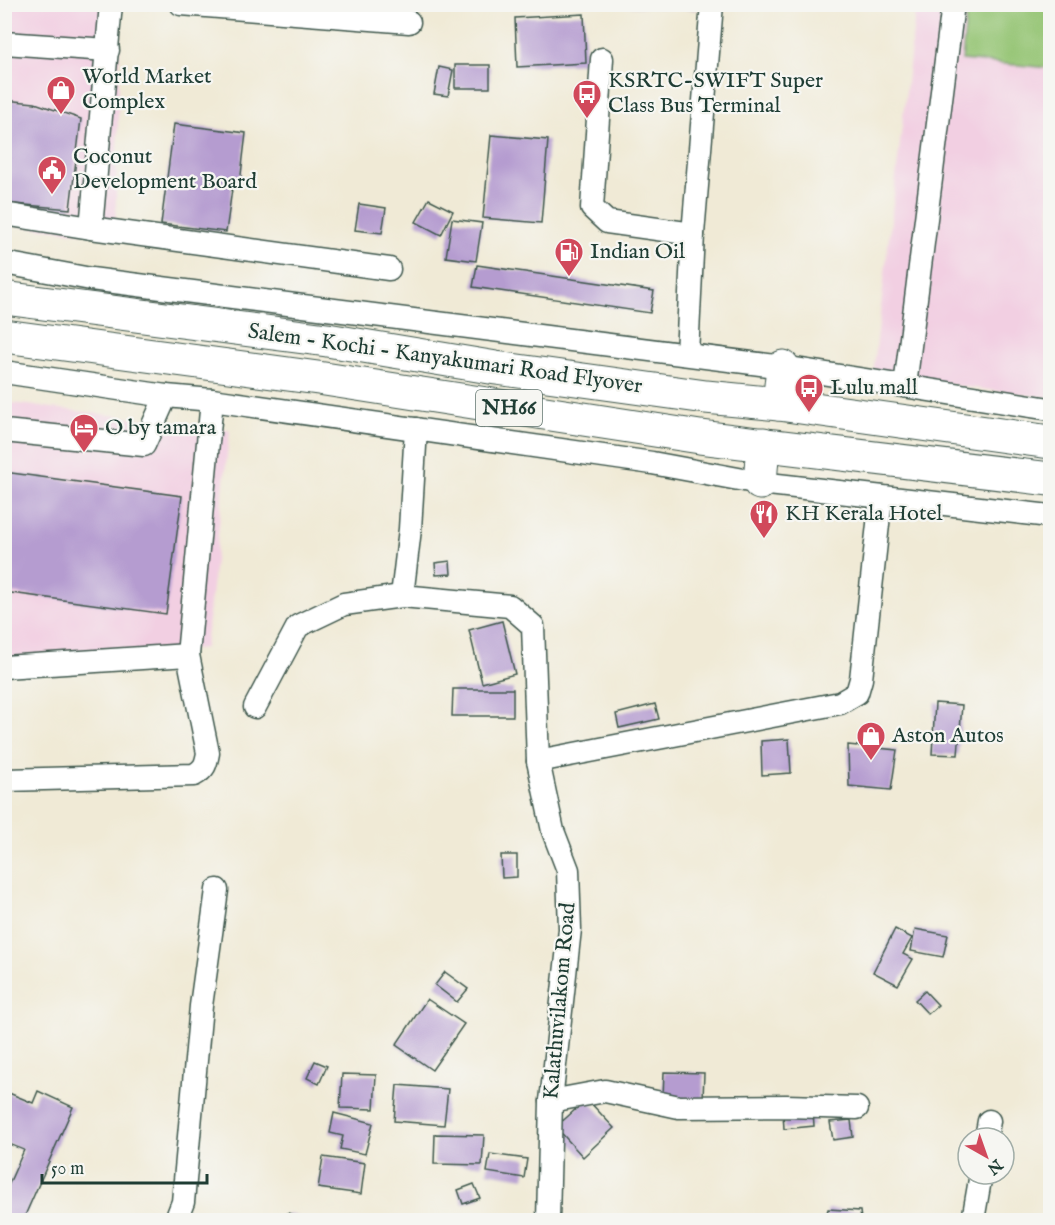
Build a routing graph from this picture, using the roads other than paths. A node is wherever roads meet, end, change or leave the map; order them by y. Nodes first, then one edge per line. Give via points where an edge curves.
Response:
1 (111, 4) edge
2 (181, 4) edge
3 (712, 4) edge
4 (953, 4) edge
5 (410, 22) dead end
6 (4, 43) edge
7 (108, 50) junction
8 (602, 59) dead end
9 (4, 214) edge
10 (91, 228) junction
11 (693, 234) junction
12 (4, 263) edge
13 (389, 269) dead end
14 (4, 298) edge
15 (4, 336) edge
16 (687, 354) junction
17 (783, 367) junction
18 (4, 372) edge
19 (905, 386) junction
20 (166, 396) junction
21 (212, 400) junction
22 (779, 404) junction
23 (1050, 409) edge
24 (416, 429) junction
25 (4, 431) edge
26 (1050, 442) edge
27 (763, 444) junction
28 (1050, 479) edge
29 (760, 483) junction
30 (881, 497) junction
31 (1050, 516) edge
32 (402, 596) junction
33 (188, 655) junction
34 (4, 668) edge
35 (255, 707) dead end
36 (538, 761) junction
37 (6, 780) edge
38 (218, 890) dead end
39 (551, 1101) junction
40 (858, 1108) dead end
41 (979, 1186) edge
42 (176, 1221) edge
43 (548, 1221) edge
44 (973, 1221) edge

1 - 7 street
2 - 5 street
3 - 11 street
4 - 19 street
6 - 7 street
7 - 10 street
8 - 11 street via 592,208 607,222
9 - 10 street
10 - 13 street
11 - 16 street
12 - 16 street via 92,279
14 - 22 highway, Salem - Kochi - Kanyakumari Road Flyover / NH66
15 - 27 highway, Salem - Kochi - Kanyakumari Road Flyover / NH66
16 - 17 street
17 - 19 street
17 - 22 highway
18 - 20 street
19 - 23 street
20 - 21 street
20 - 25 street via 144,445
21 - 24 street
21 - 33 street
22 - 26 highway, NH66
24 - 29 street via 652,463
24 - 32 street via 411,529
27 - 28 highway, NH66
27 - 29 highway
29 - 30 street
30 - 31 street
30 - 36 street via 857,693 840,704
32 - 35 street, Kalathuvilakom Road via 344,604 298,626
32 - 36 street, Kalathuvilakom Road via 510,606 533,626
33 - 34 street
33 - 37 street via 208,753 201,771 183,776
36 - 39 street, Kalathuvilakom Road via 553,831 568,870 570,929
38 - 42 street via 201,1006 183,1202
39 - 40 street via 605,1091 679,1107
39 - 43 street, Kalathuvilakom Road
41 - 44 street

